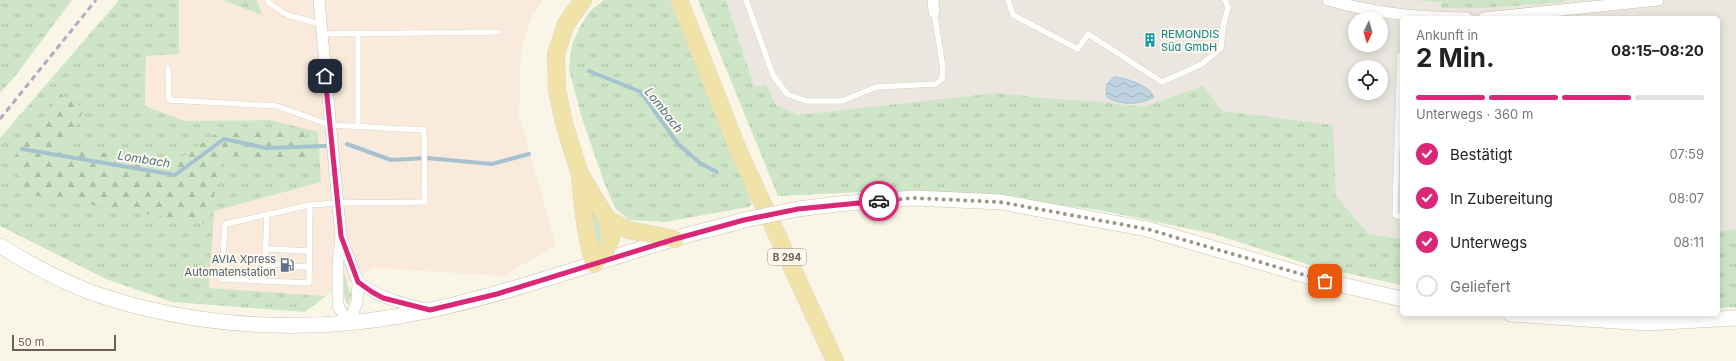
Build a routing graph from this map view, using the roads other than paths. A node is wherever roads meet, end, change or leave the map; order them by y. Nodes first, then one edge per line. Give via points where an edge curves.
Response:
1 (268, 0) edge
2 (319, 0) edge
3 (583, 0) edge
4 (679, 0) edge
5 (746, 0) edge
6 (933, 0) edge
7 (1008, 0) edge
8 (1225, 0) edge
9 (1328, 0) edge
10 (1658, 0) edge
11 (934, 12) joint
12 (1409, 16) edge
13 (1503, 16) edge
14 (321, 29) junction
15 (358, 32) junction
16 (498, 32) dead end
17 (1400, 56) dead end
18 (168, 68) dead end
19 (330, 125) junction
20 (358, 126) junction
21 (580, 174) junction
22 (337, 203) junction
23 (310, 205) junction
24 (267, 215) junction
25 (1400, 217) edge
26 (607, 219) junction
27 (341, 236) junction
28 (675, 239) junction
29 (0, 246) edge
30 (266, 249) junction
31 (310, 251) junction
32 (265, 264) junction
33 (594, 264) junction
34 (309, 267) junction
35 (264, 281) junction
36 (358, 282) junction
37 (1400, 299) edge
38 (430, 310) junction
39 (1541, 316) edge
40 (1736, 318) edge
41 (348, 324) junction
42 (835, 361) edge

1 - 14 lane via 287,15
2 - 14 street
3 - 21 main road via 566,24 556,54 557,90 565,127
4 - 42 main road, B 294 via 739,152
5 - 11 lane via 773,75 788,94 806,101 842,101 876,87 936,84 942,79 942,68
6 - 11 street
7 - 8 lane via 1012,15 1078,49 1088,34 1162,82 1202,64 1220,48 1228,7
9 - 12 street via 1358,9
10 - 13 street
14 - 15 lane
14 - 19 street
15 - 16 lane
15 - 20 lane
17 - 25 lane via 1395,215
18 - 19 lane via 169,100 277,106
19 - 20 lane
19 - 22 street
20 - 22 lane via 424,130 425,202
21 - 26 main road
21 - 33 main road via 582,205
22 - 23 lane
22 - 27 street
23 - 24 lane
23 - 31 lane
24 - 30 lane
24 - 35 lane via 225,224 222,278
26 - 28 main road via 628,230
26 - 33 main road via 611,238 606,251
27 - 36 street
27 - 41 street via 338,306
28 - 33 street
28 - 37 street, bridge via 744,220 838,204 914,198 1000,202 1147,229 1325,281
29 - 41 street via 29,264 89,291 149,309 214,321 261,326
30 - 31 lane
30 - 32 lane
31 - 34 lane
32 - 34 lane
32 - 35 lane
33 - 38 street via 497,294
34 - 35 lane via 309,283
36 - 38 street via 383,298
36 - 41 street via 357,302
38 - 41 street
39 - 40 street via 1646,323

